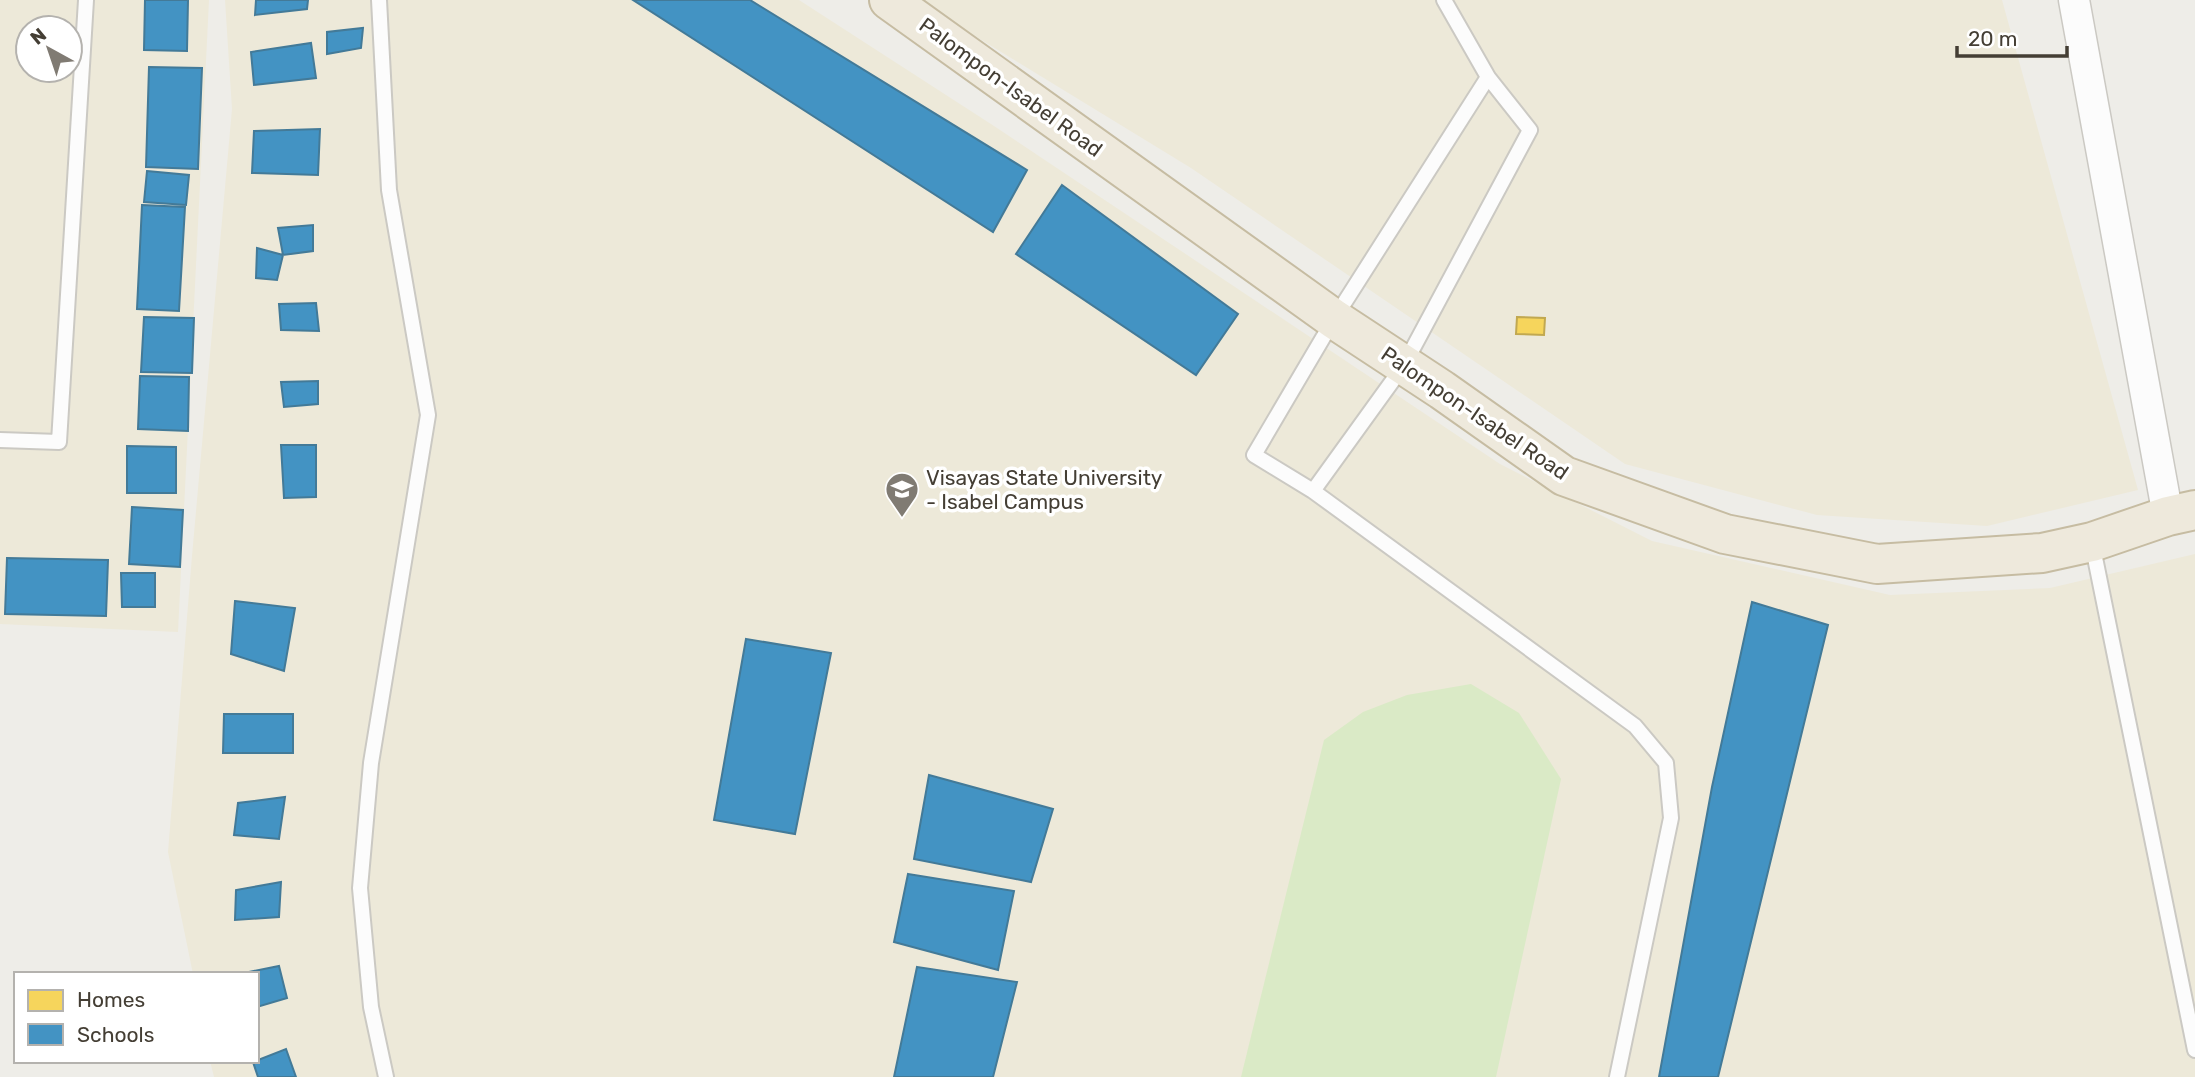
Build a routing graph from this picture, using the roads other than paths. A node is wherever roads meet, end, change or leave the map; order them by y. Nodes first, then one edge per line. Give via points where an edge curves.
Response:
1 (86, 0) edge
2 (379, 0) edge
3 (889, 0) edge
4 (1444, 0) edge
5 (2074, 0) edge
6 (1489, 77) junction
7 (1334, 319) junction
8 (1404, 365) junction
9 (0, 440) edge
10 (1313, 492) junction
11 (2182, 513) edge
12 (2092, 542) junction
13 (2195, 1050) edge
14 (386, 1077) edge
15 (1617, 1077) edge

1 - 9 lane via 59,442
2 - 14 lane via 389,190 428,415 371,763 360,888 371,1007
3 - 7 highway, Palompon-Isabel Road
4 - 6 lane
5 - 11 street
6 - 7 lane
6 - 8 lane via 1530,130
7 - 8 highway, Palompon-Isabel Road
7 - 10 lane via 1254,455
8 - 10 lane
8 - 12 highway, Palompon-Isabel Road via 1564,476 1725,534 1877,564 2042,553
10 - 15 lane via 1634,726 1666,763 1671,818
11 - 12 highway, Palompon-Isabel Road
12 - 13 lane

